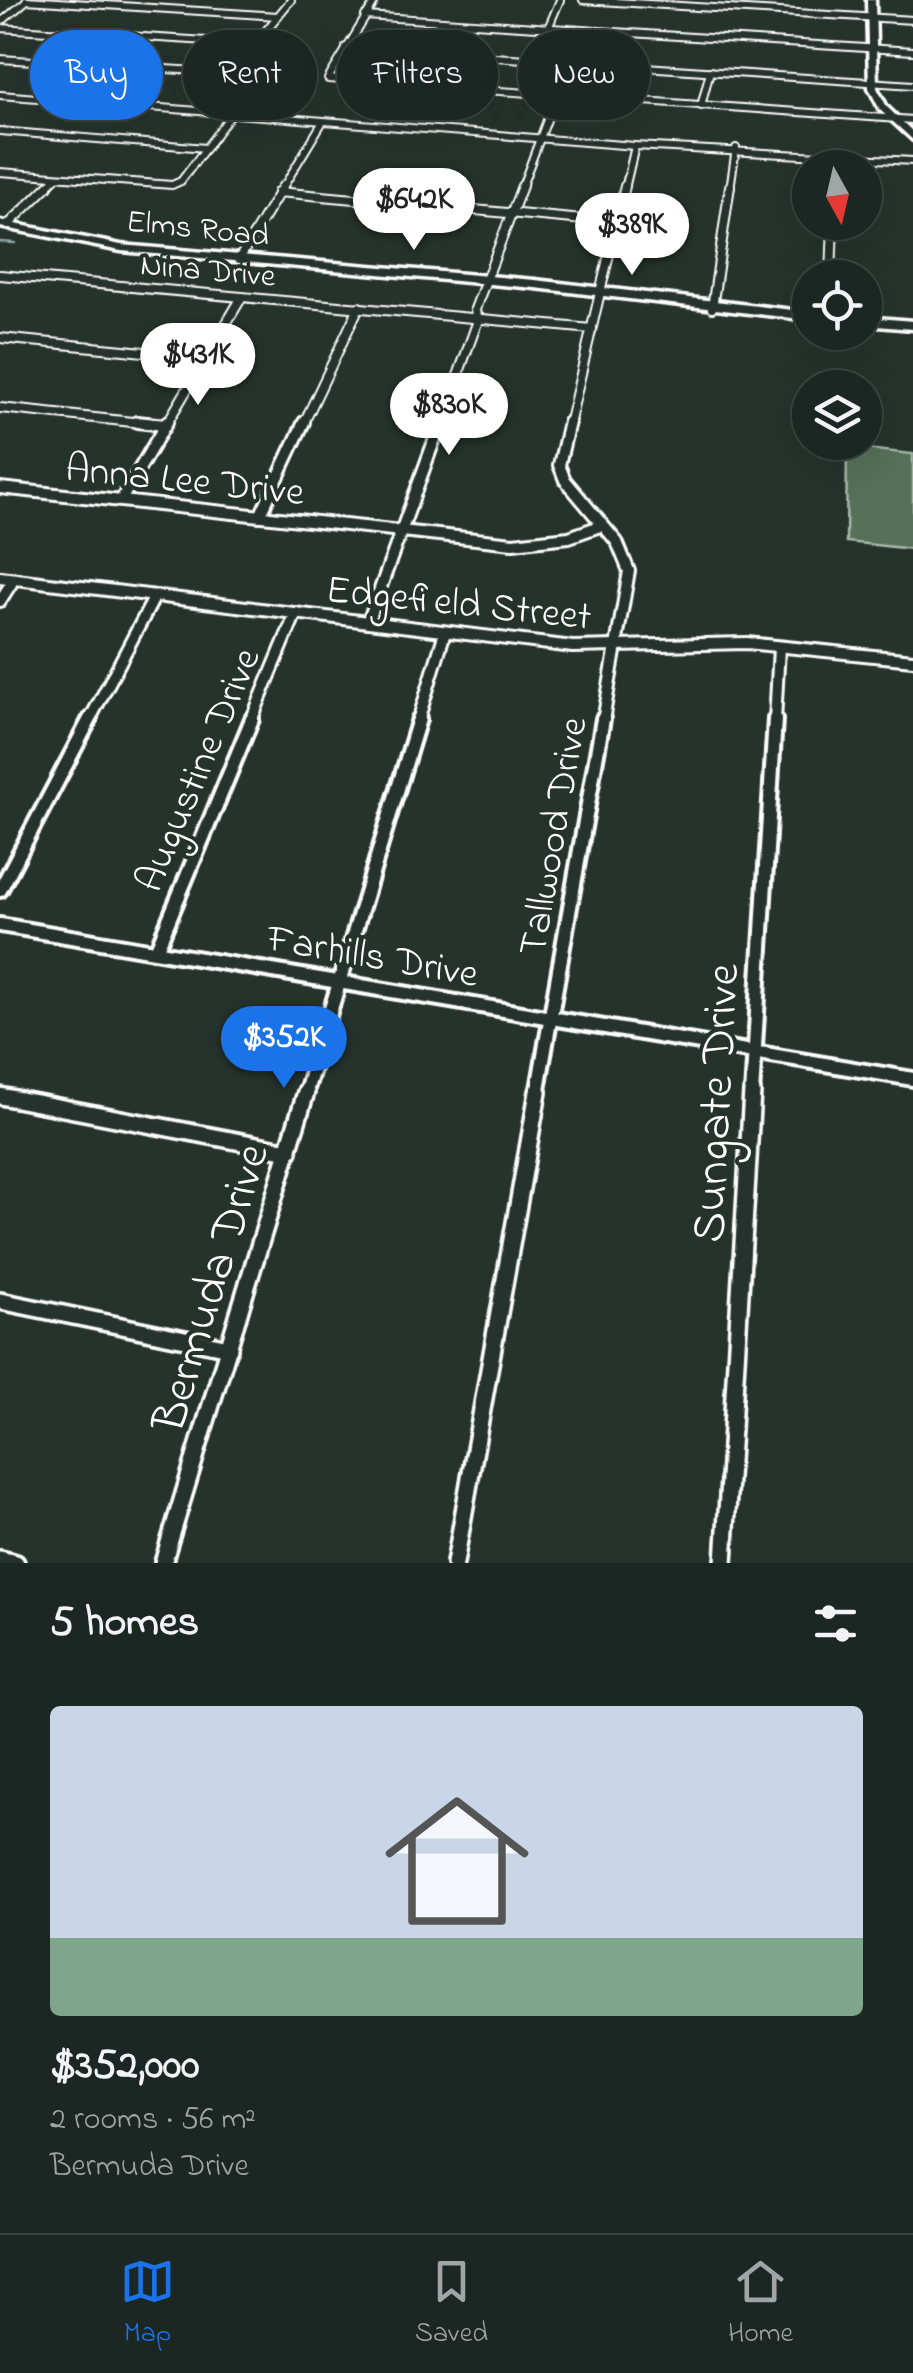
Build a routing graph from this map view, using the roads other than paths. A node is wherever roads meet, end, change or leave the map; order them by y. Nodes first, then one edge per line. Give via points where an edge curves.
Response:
1 (26, 0) edge
2 (292, 0) edge
3 (376, 0) edge
4 (560, 0) edge
5 (583, 0) edge
6 (871, 0) edge
7 (278, 16) junction
8 (366, 16) junction
9 (872, 17) junction
10 (913, 20) edge
11 (0, 25) edge
12 (548, 28) junction
13 (267, 30) edge
14 (357, 30) edge
15 (183, 39) edge
16 (873, 48) junction
17 (913, 51) edge
18 (0, 59) edge
19 (337, 63) edge
20 (650, 67) edge
21 (183, 71) edge
22 (710, 71) junction
23 (337, 80) edge
24 (873, 82) junction
25 (913, 84) edge
26 (0, 95) edge
27 (650, 102) edge
28 (701, 106) junction
29 (183, 112) edge
30 (895, 119) junction
31 (227, 120) edge
32 (283, 120) edge
33 (547, 120) edge
34 (913, 120) edge
35 (322, 123) junction
36 (0, 132) edge
37 (913, 137) edge
38 (540, 138) junction
39 (636, 146) junction
40 (206, 148) junction
41 (736, 148) junction
42 (792, 153) edge
43 (882, 159) edge
44 (913, 161) edge
45 (0, 172) edge
46 (409, 175) dead end
47 (57, 177) junction
48 (278, 192) junction
49 (393, 203) junction
50 (512, 214) junction
51 (616, 222) junction
52 (4, 225) edge
53 (239, 259) junction
54 (0, 275) edge
55 (486, 280) junction
56 (600, 295) junction
57 (242, 297) junction
58 (359, 308) junction
59 (712, 308) junction
60 (792, 315) edge
61 (476, 318) junction
62 (882, 322) edge
63 (913, 325) edge
64 (592, 329) junction
65 (0, 338) edge
66 (206, 358) junction
67 (0, 408) edge
68 (165, 425) junction
69 (0, 488) edge
70 (121, 500) junction
71 (260, 516) junction
72 (600, 526) junction
73 (402, 532) junction
74 (0, 577) edge
75 (14, 579) junction
76 (155, 596) junction
77 (0, 601) edge
78 (296, 613) junction
79 (368, 622) junction
80 (445, 632) junction
81 (617, 648) junction
82 (779, 648) junction
83 (913, 660) edge
84 (0, 890) edge
85 (0, 925) edge
86 (156, 950) junction
87 (341, 981) junction
88 (553, 1018) junction
89 (754, 1052) junction
90 (913, 1079) edge
91 (0, 1096) edge
92 (288, 1151) junction
93 (0, 1301) edge
94 (229, 1348) junction
95 (0, 1559) edge
96 (16, 1563) edge
97 (162, 1563) edge
98 (455, 1563) edge
99 (724, 1563) edge

1 - 7 street
1 - 11 street
2 - 7 street
3 - 8 street
4 - 12 street
5 - 9 street
6 - 9 street
7 - 13 street
8 - 12 street
8 - 14 street
9 - 10 street
9 - 16 street
11 - 15 street
12 - 16 street
16 - 17 street
16 - 24 street
18 - 21 street
19 - 23 street via 328,79
20 - 22 street
22 - 24 street
22 - 28 street
24 - 25 street
24 - 30 street
26 - 29 street
27 - 28 street
28 - 30 street
30 - 34 street
30 - 37 street
31 - 40 street
32 - 35 street
33 - 38 street
35 - 38 street
35 - 48 street
36 - 40 street
38 - 39 street
38 - 50 street
39 - 41 street
39 - 51 street, Tallwood Drive
40 - 47 street via 172,184
41 - 42 street
41 - 59 street
43 - 44 street
45 - 47 street
46 - 49 street
47 - 52 street
48 - 49 street
48 - 53 street
49 - 50 street
50 - 51 street
50 - 55 street
51 - 56 street, Tallwood Drive
52 - 53 main road, Elms Road via 121,248
53 - 55 main road, Elms Road
54 - 57 street, Nina Drive
55 - 56 main road, Elms Road
55 - 61 street
56 - 59 main road, Elms Road
56 - 64 street, Tallwood Drive
57 - 58 street, Nina Drive
57 - 66 street
58 - 61 street, Nina Drive
58 - 71 street
59 - 60 main road, Elms Road
61 - 64 street, Nina Drive
61 - 73 street
62 - 63 main road
64 - 72 street, Tallwood Drive via 559,465 569,490
65 - 66 street
66 - 68 street
67 - 68 street
68 - 70 street
69 - 70 street, Anna Lee Drive
70 - 71 street, Anna Lee Drive
71 - 73 street, Anna Lee Drive
72 - 73 street, Anna Lee Drive via 513,543
72 - 81 street, Tallwood Drive via 624,554 629,572
73 - 79 street
74 - 75 street, Edgefield Street
75 - 76 street, Edgefield Street
75 - 77 street
76 - 78 street, Edgefield Street
76 - 84 street
78 - 79 street, Edgefield Street
78 - 86 street, Augustine Drive
79 - 80 street, Edgefield Street
80 - 81 street, Edgefield Street
80 - 87 street, Bermuda Drive
81 - 82 street, Edgefield Street via 722,642
81 - 88 street, Tallwood Drive
82 - 83 street, Edgefield Street
82 - 89 street, Sungate Drive
85 - 86 street, Farhills Drive
86 - 87 street, Farhills Drive
87 - 88 street, Farhills Drive
87 - 92 street, Bermuda Drive
88 - 89 street, Farhills Drive
88 - 98 street, Tallwood Drive
89 - 90 street, Farhills Drive
89 - 99 street, Sungate Drive
91 - 92 street
92 - 94 street, Bermuda Drive
93 - 94 street
94 - 97 street, Bermuda Drive
95 - 96 street

